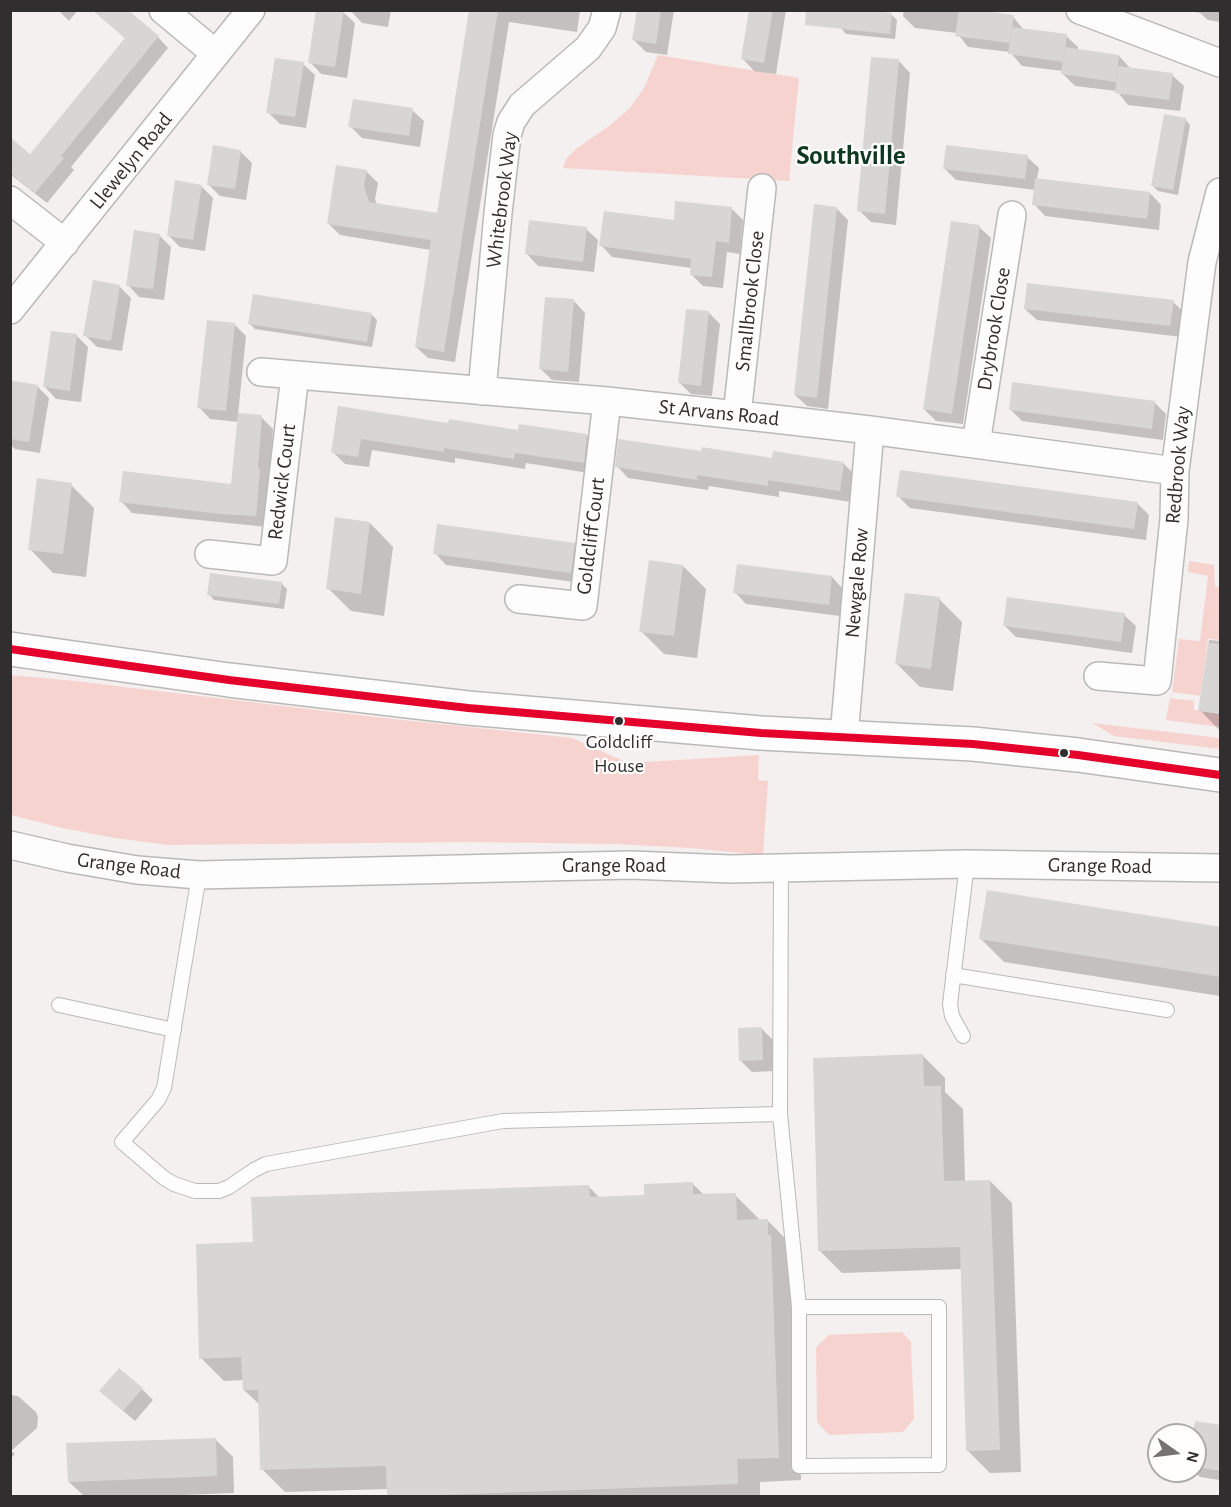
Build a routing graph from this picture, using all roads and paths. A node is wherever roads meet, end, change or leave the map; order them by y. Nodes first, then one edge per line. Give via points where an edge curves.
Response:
1 (163, 10) edge
2 (251, 10) edge
3 (607, 10) edge
4 (1080, 10) edge
5 (216, 54) junction
6 (1221, 63) edge
7 (762, 188) dead end
8 (1221, 192) edge
9 (10, 200) edge
10 (1012, 215) dead end
11 (1215, 231) edge
12 (65, 243) junction
13 (10, 310) edge
14 (261, 372) dead end
15 (295, 375) junction
16 (482, 391) junction
17 (607, 401) junction
18 (737, 415) junction
19 (870, 430) junction
20 (976, 444) junction
21 (1175, 471) junction
22 (209, 554) dead end
23 (519, 598) dead end
24 (10, 649) edge
25 (1098, 676) dead end
26 (844, 737) junction
27 (1221, 775) edge
28 (10, 845) edge
29 (967, 864) junction
30 (781, 868) junction
31 (1221, 868) edge
32 (199, 875) junction
33 (953, 975) junction
34 (59, 1005) dead end
35 (1167, 1010) dead end
36 (174, 1030) junction
37 (963, 1036) dead end
38 (780, 1114) junction
39 (799, 1307) junction

1 - 5 street
2 - 5 street, Llewelyn Road
3 - 16 street, Whitebrook Way via 602,28 588,48 522,105 511,122 498,213
4 - 6 street
5 - 12 street, Llewelyn Road
7 - 18 street, Smallbrook Close
8 - 11 street, Redbrook Way
9 - 12 street
10 - 20 street, Drybrook Close
11 - 21 street, Redbrook Way via 1202,262
12 - 13 street, Llewelyn Road
14 - 15 street, St Arvans Road
15 - 16 street, St Arvans Road
15 - 22 street, Redwick Court via 273,561
16 - 17 street, St Arvans Road
17 - 18 street, St Arvans Road
17 - 23 street, Goldcliff Court via 583,606
18 - 19 street, St Arvans Road
19 - 20 street, St Arvans Road
19 - 26 street, Newgale Row
20 - 21 street, St Arvans Road
21 - 25 street, Redbrook Way via 1174,519 1157,681
24 - 26 street via 468,708
26 - 27 street via 1028,749
28 - 32 street, Grange Road via 137,870
29 - 30 street, Grange Road
29 - 31 street, Grange Road
29 - 33 lane
30 - 32 street, Grange Road via 631,865
30 - 38 lane
32 - 36 lane
33 - 35 lane
33 - 37 lane via 951,1010
34 - 36 lane
36 - 38 lane via 161,1094 122,1142 164,1178 195,1191 219,1191 266,1164 503,1121
38 - 39 lane
39 - 39 lane via 799,1466 939,1465 939,1307

